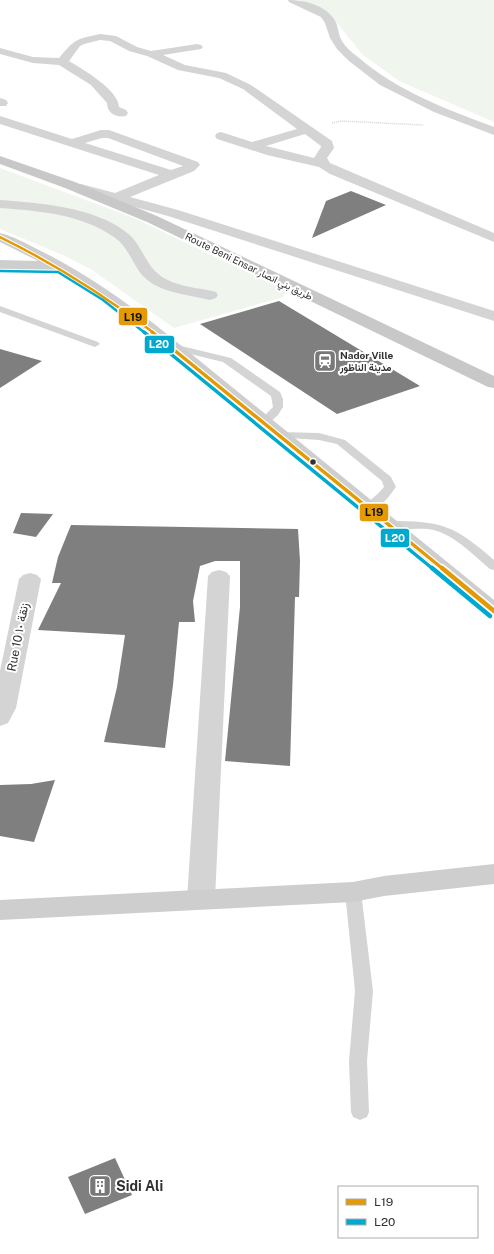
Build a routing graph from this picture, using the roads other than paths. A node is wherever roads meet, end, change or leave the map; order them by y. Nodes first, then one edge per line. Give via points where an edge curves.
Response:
1 (293, 0) edge
2 (196, 47) dead end
3 (0, 51) edge
4 (150, 54) junction
5 (62, 62) junction
6 (122, 113) dead end
7 (0, 120) edge
8 (307, 130) junction
9 (494, 131) edge
10 (221, 136) dead end
11 (72, 143) junction
12 (251, 146) junction
13 (0, 160) edge
14 (323, 164) junction
15 (172, 175) junction
16 (70, 185) junction
17 (115, 198) junction
18 (0, 204) edge
19 (0, 237) edge
20 (494, 238) edge
21 (0, 264) edge
22 (60, 266) junction
23 (210, 295) dead end
24 (0, 309) edge
25 (494, 316) edge
26 (95, 344) dead end
27 (173, 347) junction
28 (494, 383) edge
29 (264, 422) junction
30 (280, 435) junction
31 (369, 508) junction
32 (389, 525) junction
33 (494, 566) edge
34 (219, 576) dead end
35 (30, 579) dead end
36 (494, 611) edge
37 (0, 718) edge
38 (494, 874) edge
39 (353, 892) junction
40 (201, 899) junction
41 (0, 910) edge
42 (360, 1112) dead end

1 - 9 street via 328,18 335,40 354,59 383,81 421,101
2 - 4 street
3 - 5 street via 33,60
4 - 5 street via 112,38 100,37 76,44
4 - 8 street via 182,68 222,75 247,87
5 - 6 street via 82,72 95,83 113,102 113,109
7 - 11 street
8 - 12 street
8 - 14 street via 327,144 328,148 320,157
10 - 12 street
11 - 15 street
11 - 15 street via 109,134 193,165
12 - 14 street
13 - 16 main road, Route Beni Ensar طريق بني انصار
14 - 20 street
15 - 17 street
16 - 17 street
16 - 28 main road, Route Beni Ensar طريق بني انصار via 158,222
17 - 25 street via 173,213
18 - 23 street via 36,207 75,215 103,225 127,240 150,276 160,282
19 - 22 main road
21 - 22 main road
22 - 27 main road via 106,295
24 - 26 lane
27 - 29 main road
27 - 29 lane via 227,360 276,394 280,401 279,406
29 - 30 main road
30 - 31 main road
30 - 31 lane via 311,435 342,443 387,479 390,487 383,497
31 - 32 main road
32 - 33 lane via 438,528 468,545
32 - 36 main road
34 - 40 street
35 - 37 street, Rue 10 زنقة ١٠
38 - 39 main road via 384,886
39 - 40 main road
39 - 42 lane via 364,991 358,1061
40 - 41 main road

